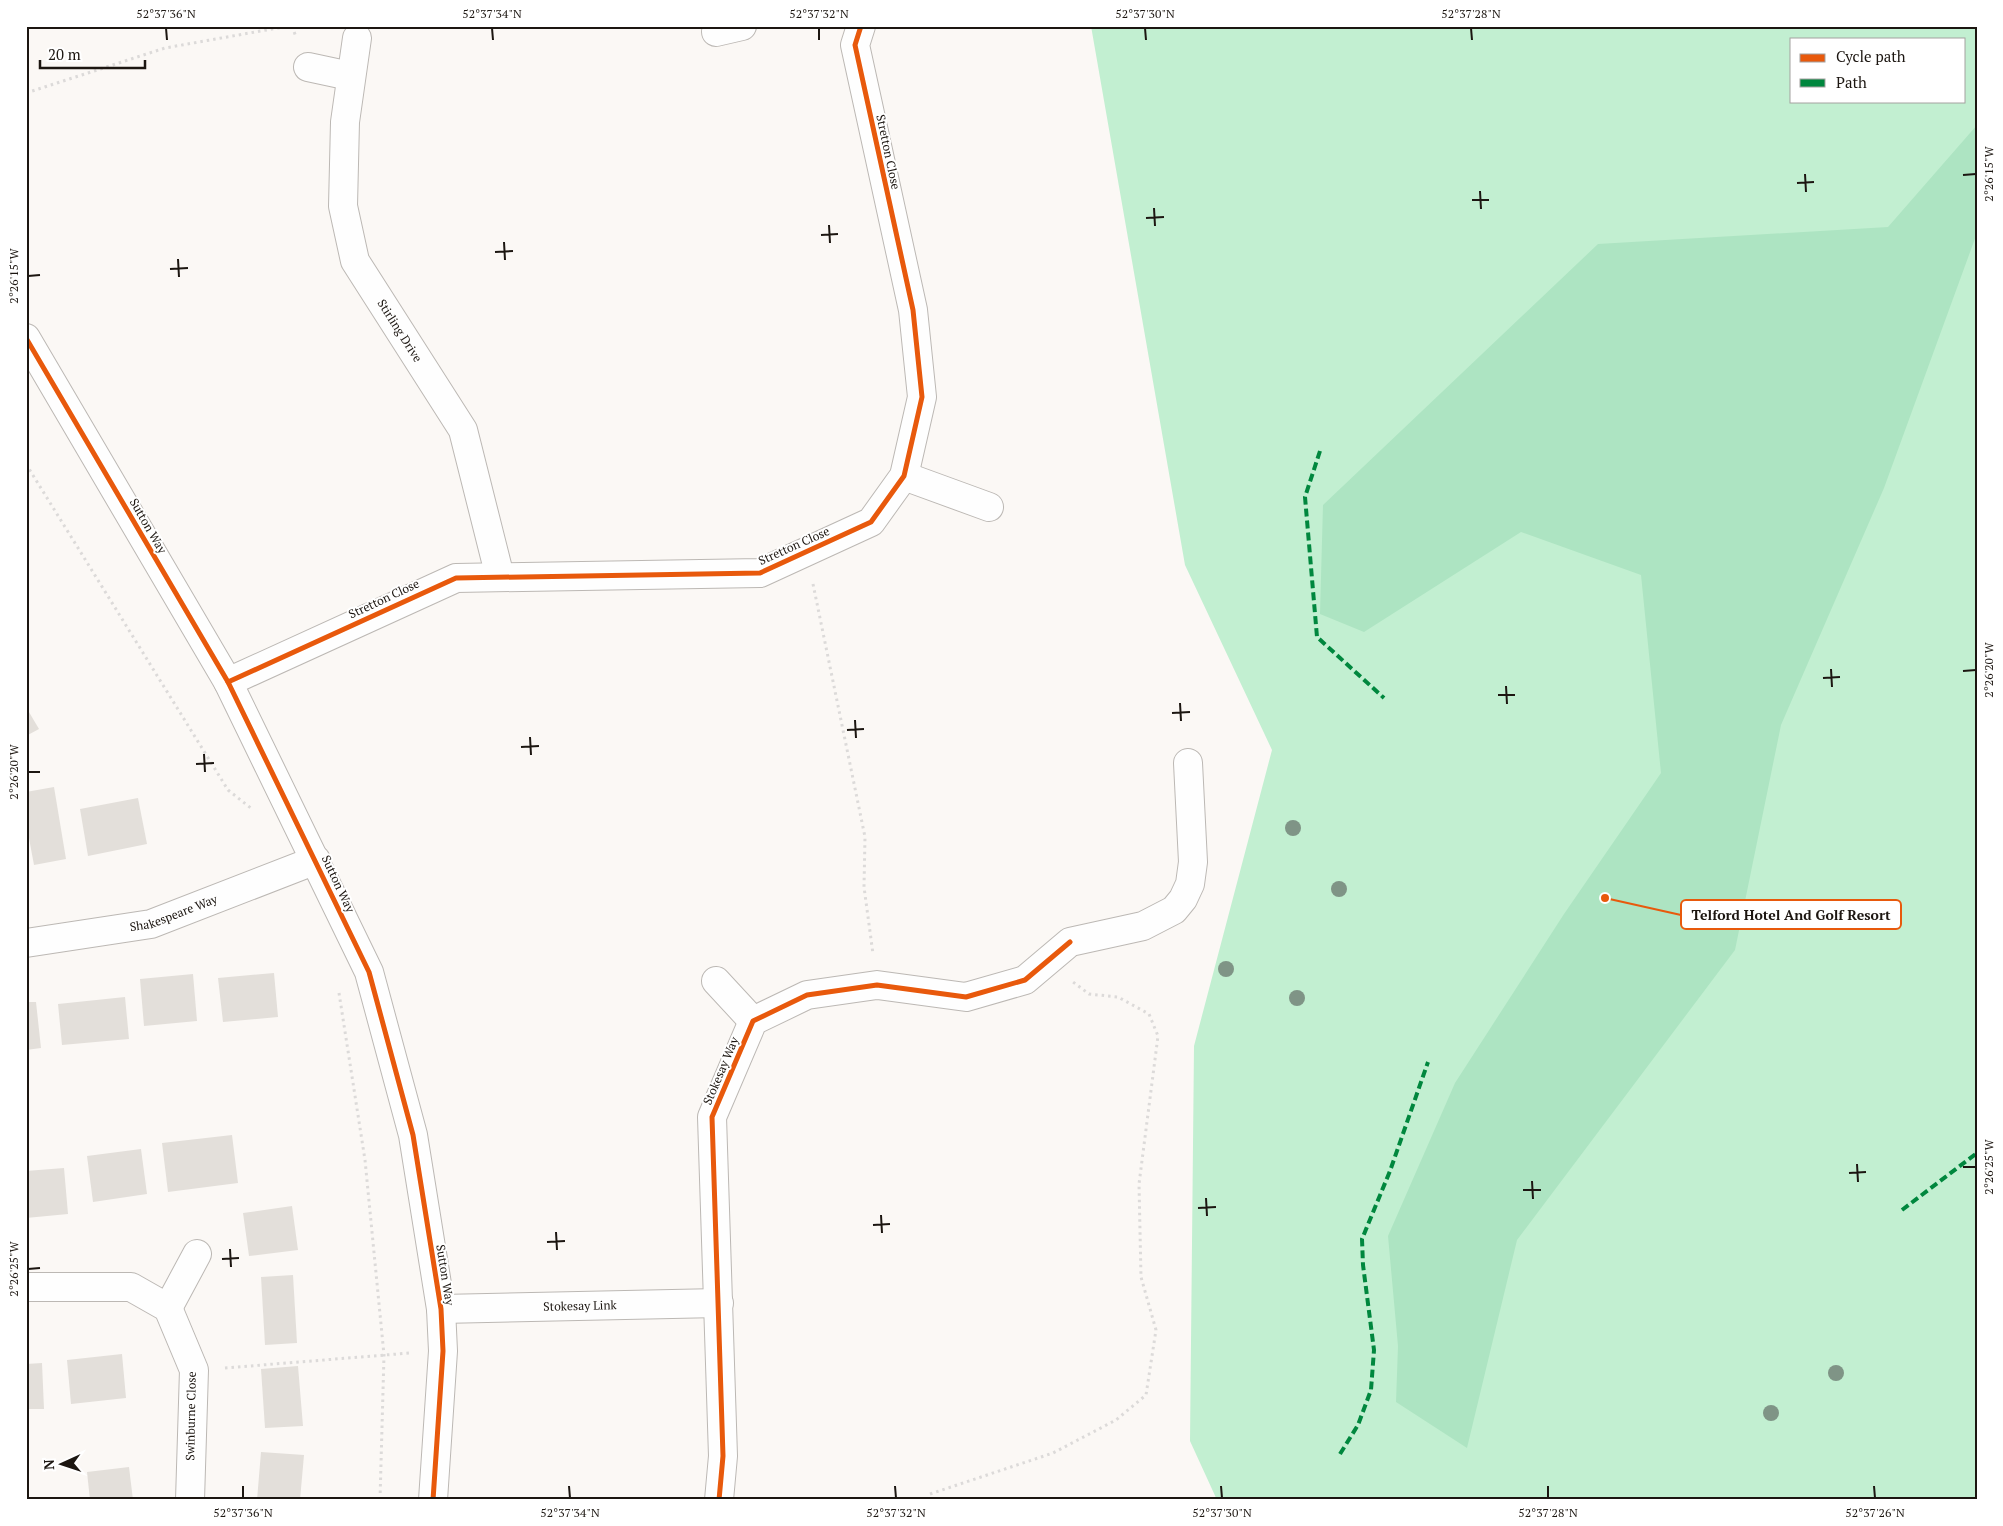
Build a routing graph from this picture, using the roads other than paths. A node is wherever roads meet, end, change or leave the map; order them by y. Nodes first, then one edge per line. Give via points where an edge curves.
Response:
1 (742, 26) edge
2 (856, 27) edge
3 (716, 32) dead end
4 (357, 38) dead end
5 (308, 67) dead end
6 (350, 76) junction
7 (26, 338) edge
8 (904, 476) junction
9 (989, 507) dead end
10 (500, 577) junction
11 (228, 682) junction
12 (1188, 763) dead end
13 (316, 860) junction
14 (26, 942) edge
15 (716, 981) dead end
16 (753, 1022) junction
17 (197, 1254) dead end
18 (26, 1287) edge
19 (719, 1304) junction
20 (168, 1308) junction
21 (440, 1310) junction
22 (190, 1500) edge
23 (433, 1500) edge
24 (719, 1500) edge

1 - 3 street
2 - 8 street, Stretton Close via 855,45 913,310 922,397
4 - 6 street, Stirling Drive
5 - 6 street
6 - 10 street, Stirling Drive via 345,122 343,206 355,261 462,430
7 - 11 street, Sutton Way
8 - 9 street
8 - 10 street, Stretton Close via 871,522 760,573
10 - 11 street, Stretton Close via 456,578
11 - 13 street, Sutton Way
12 - 16 street via 1193,862 1190,884 1174,910 1143,926 1070,942 1025,980 966,998 877,985 807,995
13 - 14 street, Shakespeare Way via 151,924
13 - 21 street, Sutton Way via 369,972 413,1135
15 - 16 street
16 - 19 street, Stokesay Way via 712,1117
17 - 20 street
18 - 20 street via 131,1288
19 - 21 street, Stokesay Link
19 - 24 street, Stokesay Way via 723,1456
20 - 22 street, Swinburne Close via 194,1370
21 - 23 street, Sutton Way via 443,1351

